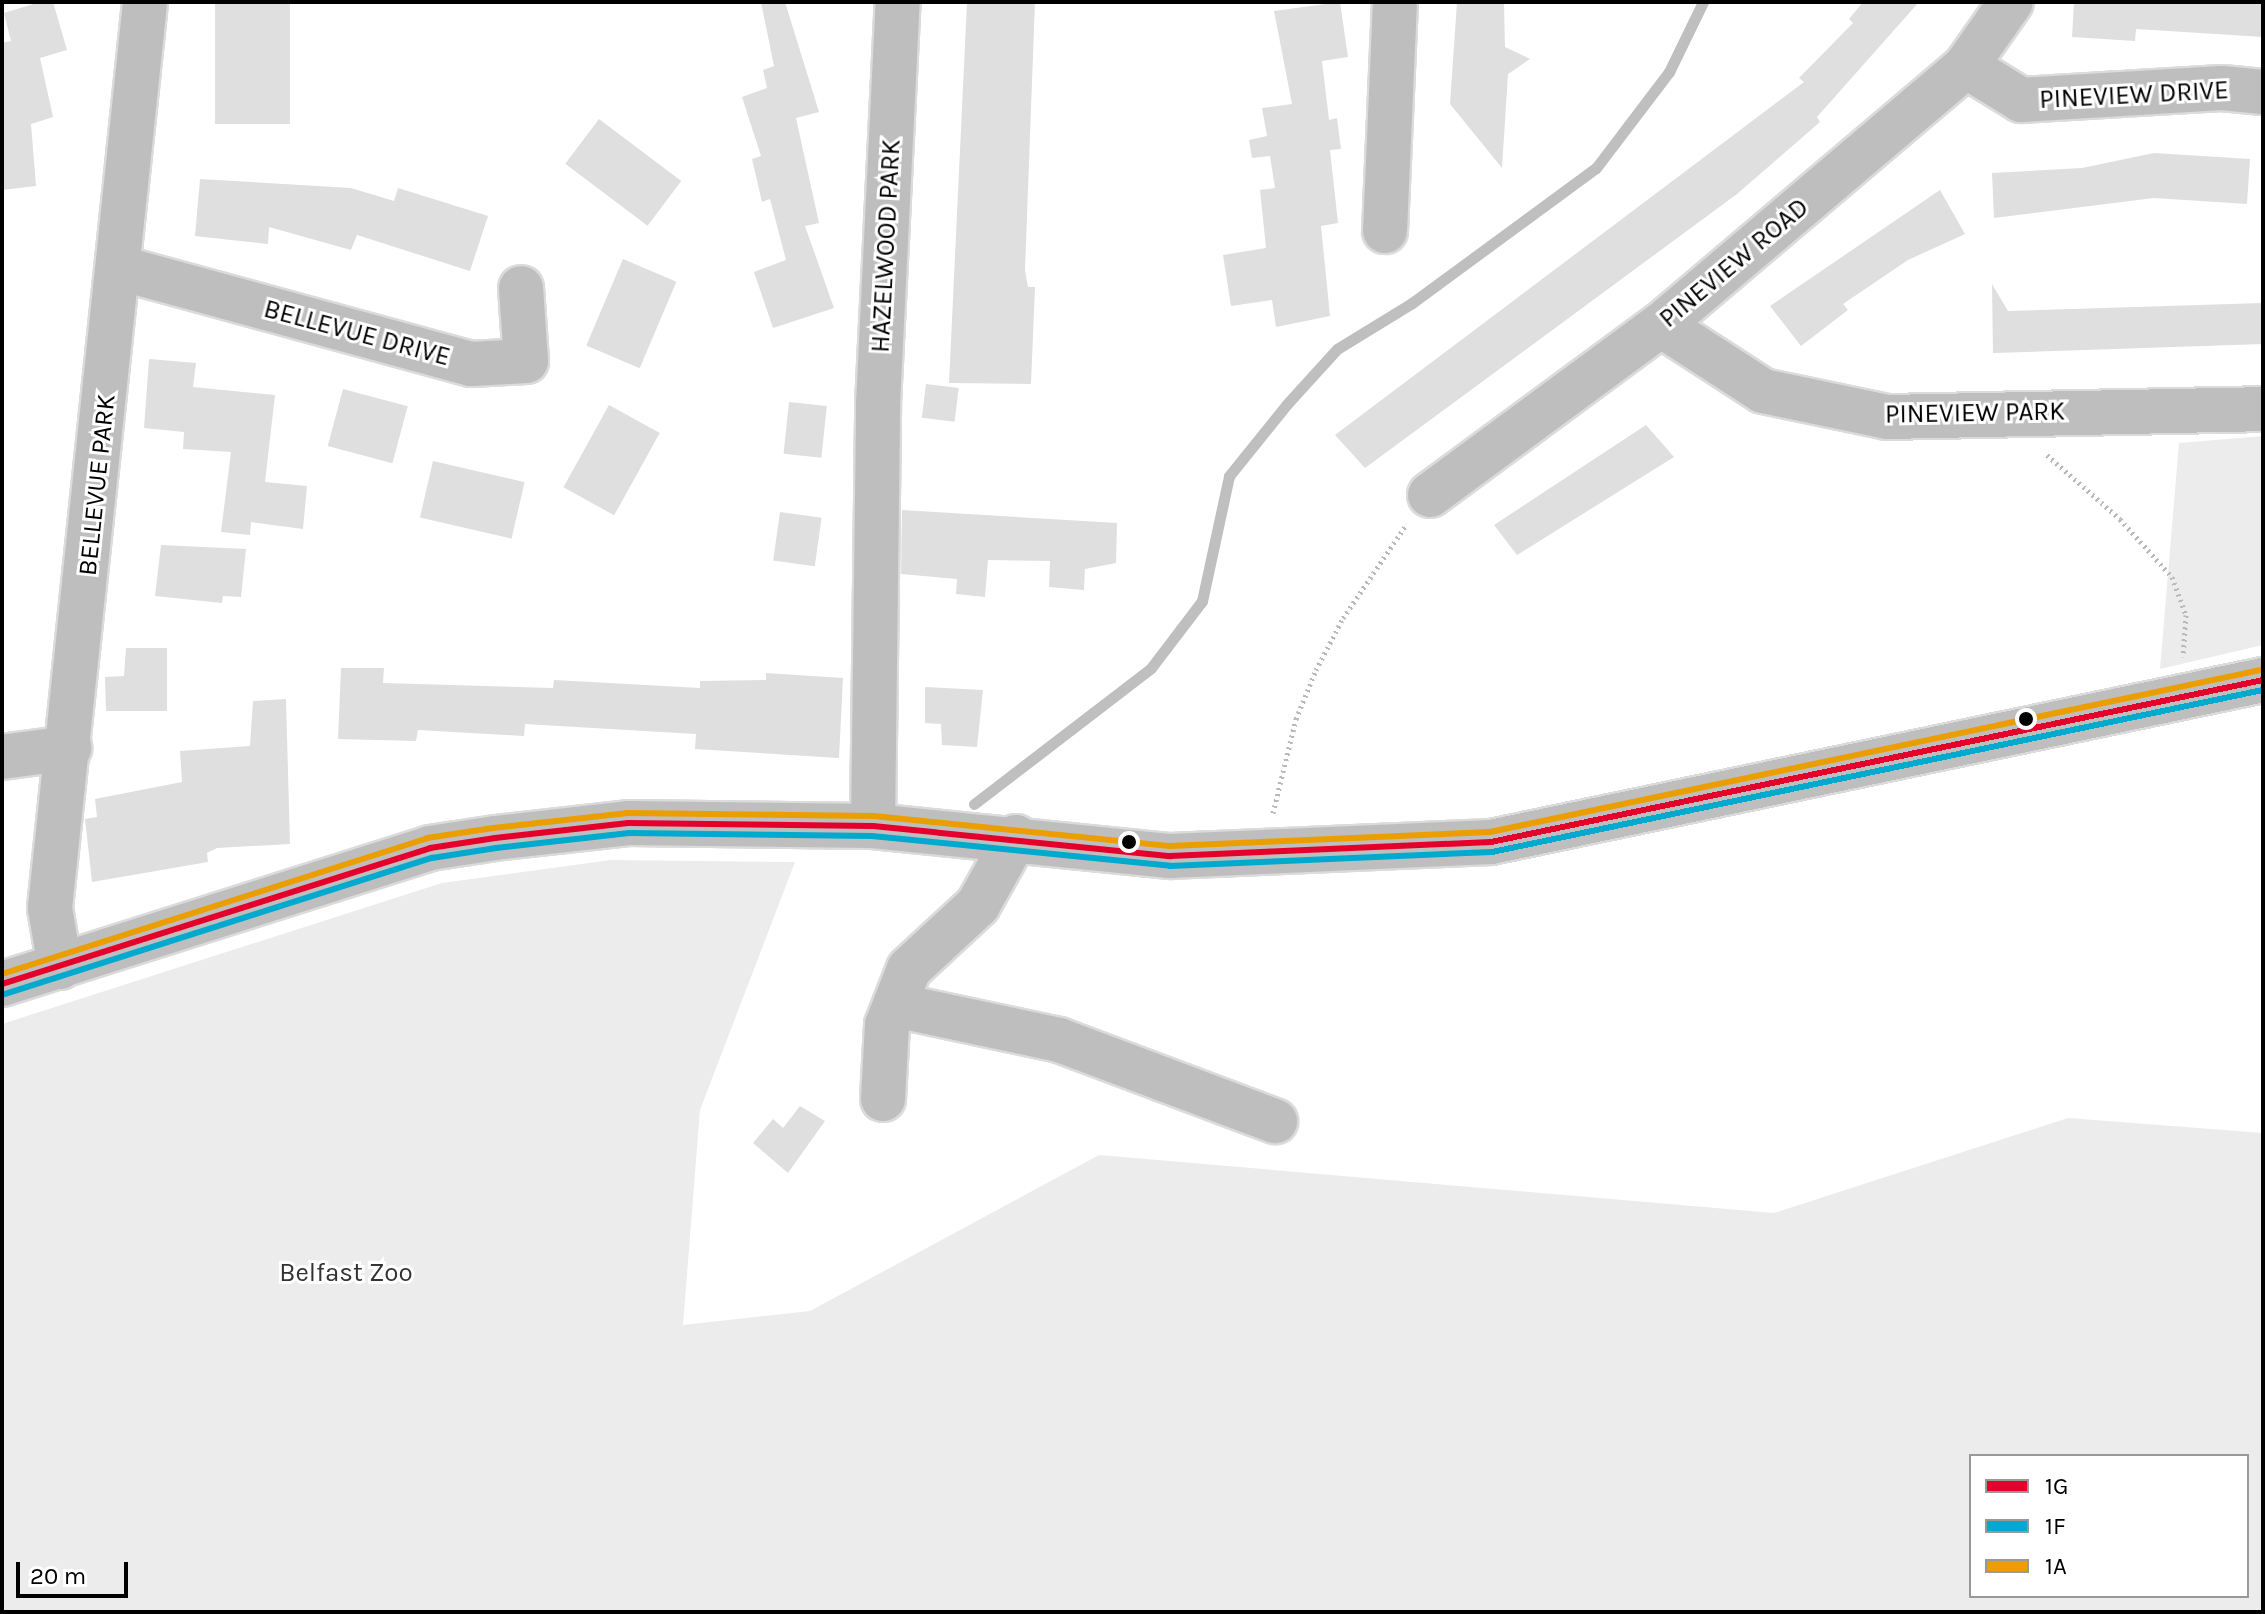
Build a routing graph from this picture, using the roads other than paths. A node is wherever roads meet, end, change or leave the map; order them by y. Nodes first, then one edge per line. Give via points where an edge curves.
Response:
1 (145, 2) edge
2 (898, 2) edge
3 (1395, 2) edge
4 (2011, 2) edge
5 (1966, 66) junction
6 (2263, 92) edge
7 (1385, 231) dead end
8 (120, 268) junction
9 (521, 288) dead end
10 (1661, 325) junction
11 (2263, 409) edge
12 (1430, 495) road end
13 (2263, 680) edge
14 (69, 748) junction
15 (2, 757) edge
16 (873, 826) junction
17 (1016, 837) junction
18 (60, 967) junction
19 (2, 984) edge
20 (895, 1005) junction
21 (883, 1099) dead end
22 (1275, 1121) dead end

1 - 8 street, BELLEVUE PARK
2 - 16 street, HAZELWOOD PARK via 878,404
3 - 7 street
4 - 5 street, PINEVIEW ROAD
5 - 6 street, PINEVIEW DRIVE via 2021,100 2222,88
5 - 10 street, PINEVIEW ROAD
8 - 9 street, BELLEVUE DRIVE via 471,364 526,361
8 - 14 street, BELLEVUE PARK
10 - 11 street, PINEVIEW PARK via 1763,391 1887,417
10 - 12 street, PINEVIEW ROAD
13 - 17 street via 1491,842 1170,856
14 - 15 street
14 - 18 street, BELLEVUE PARK via 50,908
16 - 17 street
16 - 18 street via 628,823 430,848
17 - 20 street via 978,905 909,969
18 - 19 street
20 - 21 street via 887,1025
20 - 22 street via 1059,1040

